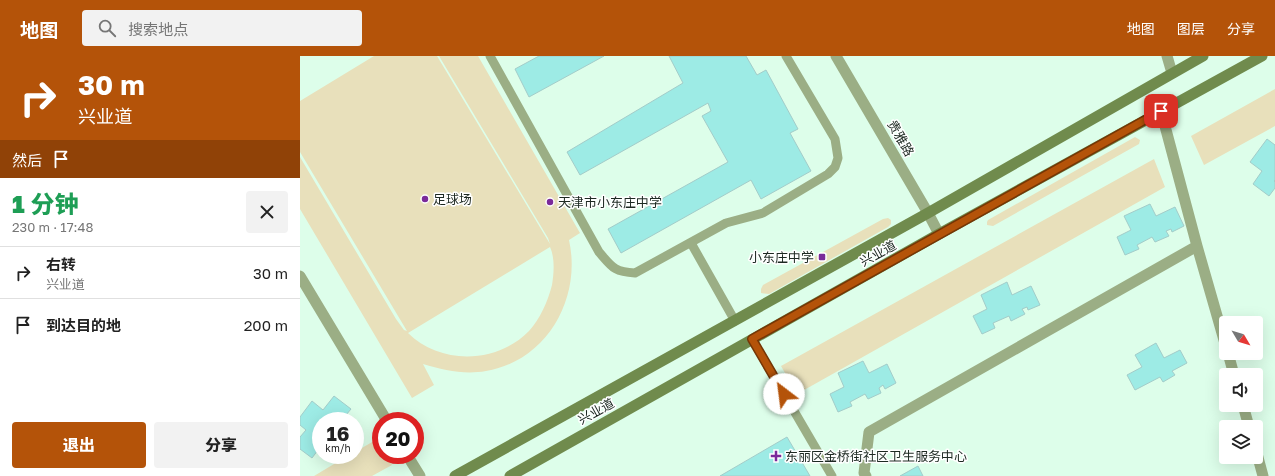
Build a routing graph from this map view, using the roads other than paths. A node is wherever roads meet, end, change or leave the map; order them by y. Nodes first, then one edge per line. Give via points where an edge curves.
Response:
1 (490, 56) edge
2 (786, 56) edge
3 (836, 56) edge
4 (1167, 56) edge
5 (1203, 56) edge
6 (1262, 56) edge
7 (1172, 73) junction
8 (1161, 111) junction
9 (928, 213) junction
10 (939, 234) junction
11 (691, 243) junction
12 (1197, 246) junction
13 (300, 276) edge
14 (735, 321) junction
15 (1219, 323) edge
16 (752, 339) junction
17 (382, 412) edge
18 (413, 464) edge
19 (1260, 464) edge
20 (420, 476) edge
21 (455, 476) edge
22 (510, 476) edge
23 (832, 476) edge
24 (866, 476) edge
25 (1264, 476) edge

1 - 11 lane via 599,252 613,267 623,272 635,273
2 - 11 lane via 835,139 838,158 835,167 828,174 764,213 726,223
3 - 9 street, 贵雅路
4 - 7 street
5 - 7 main road, 兴业道
6 - 8 main road, 兴业道
7 - 9 main road, 兴业道
8 - 10 main road, 兴业道
8 - 12 street
9 - 10 street, 贵雅路
9 - 14 main road, 兴业道
10 - 16 main road, 兴业道
11 - 14 lane
12 - 15 street
12 - 24 street via 869,432 864,473
13 - 17 street
14 - 21 main road, 兴业道
16 - 22 main road, 兴业道
16 - 23 lane
18 - 20 street
19 - 25 street

